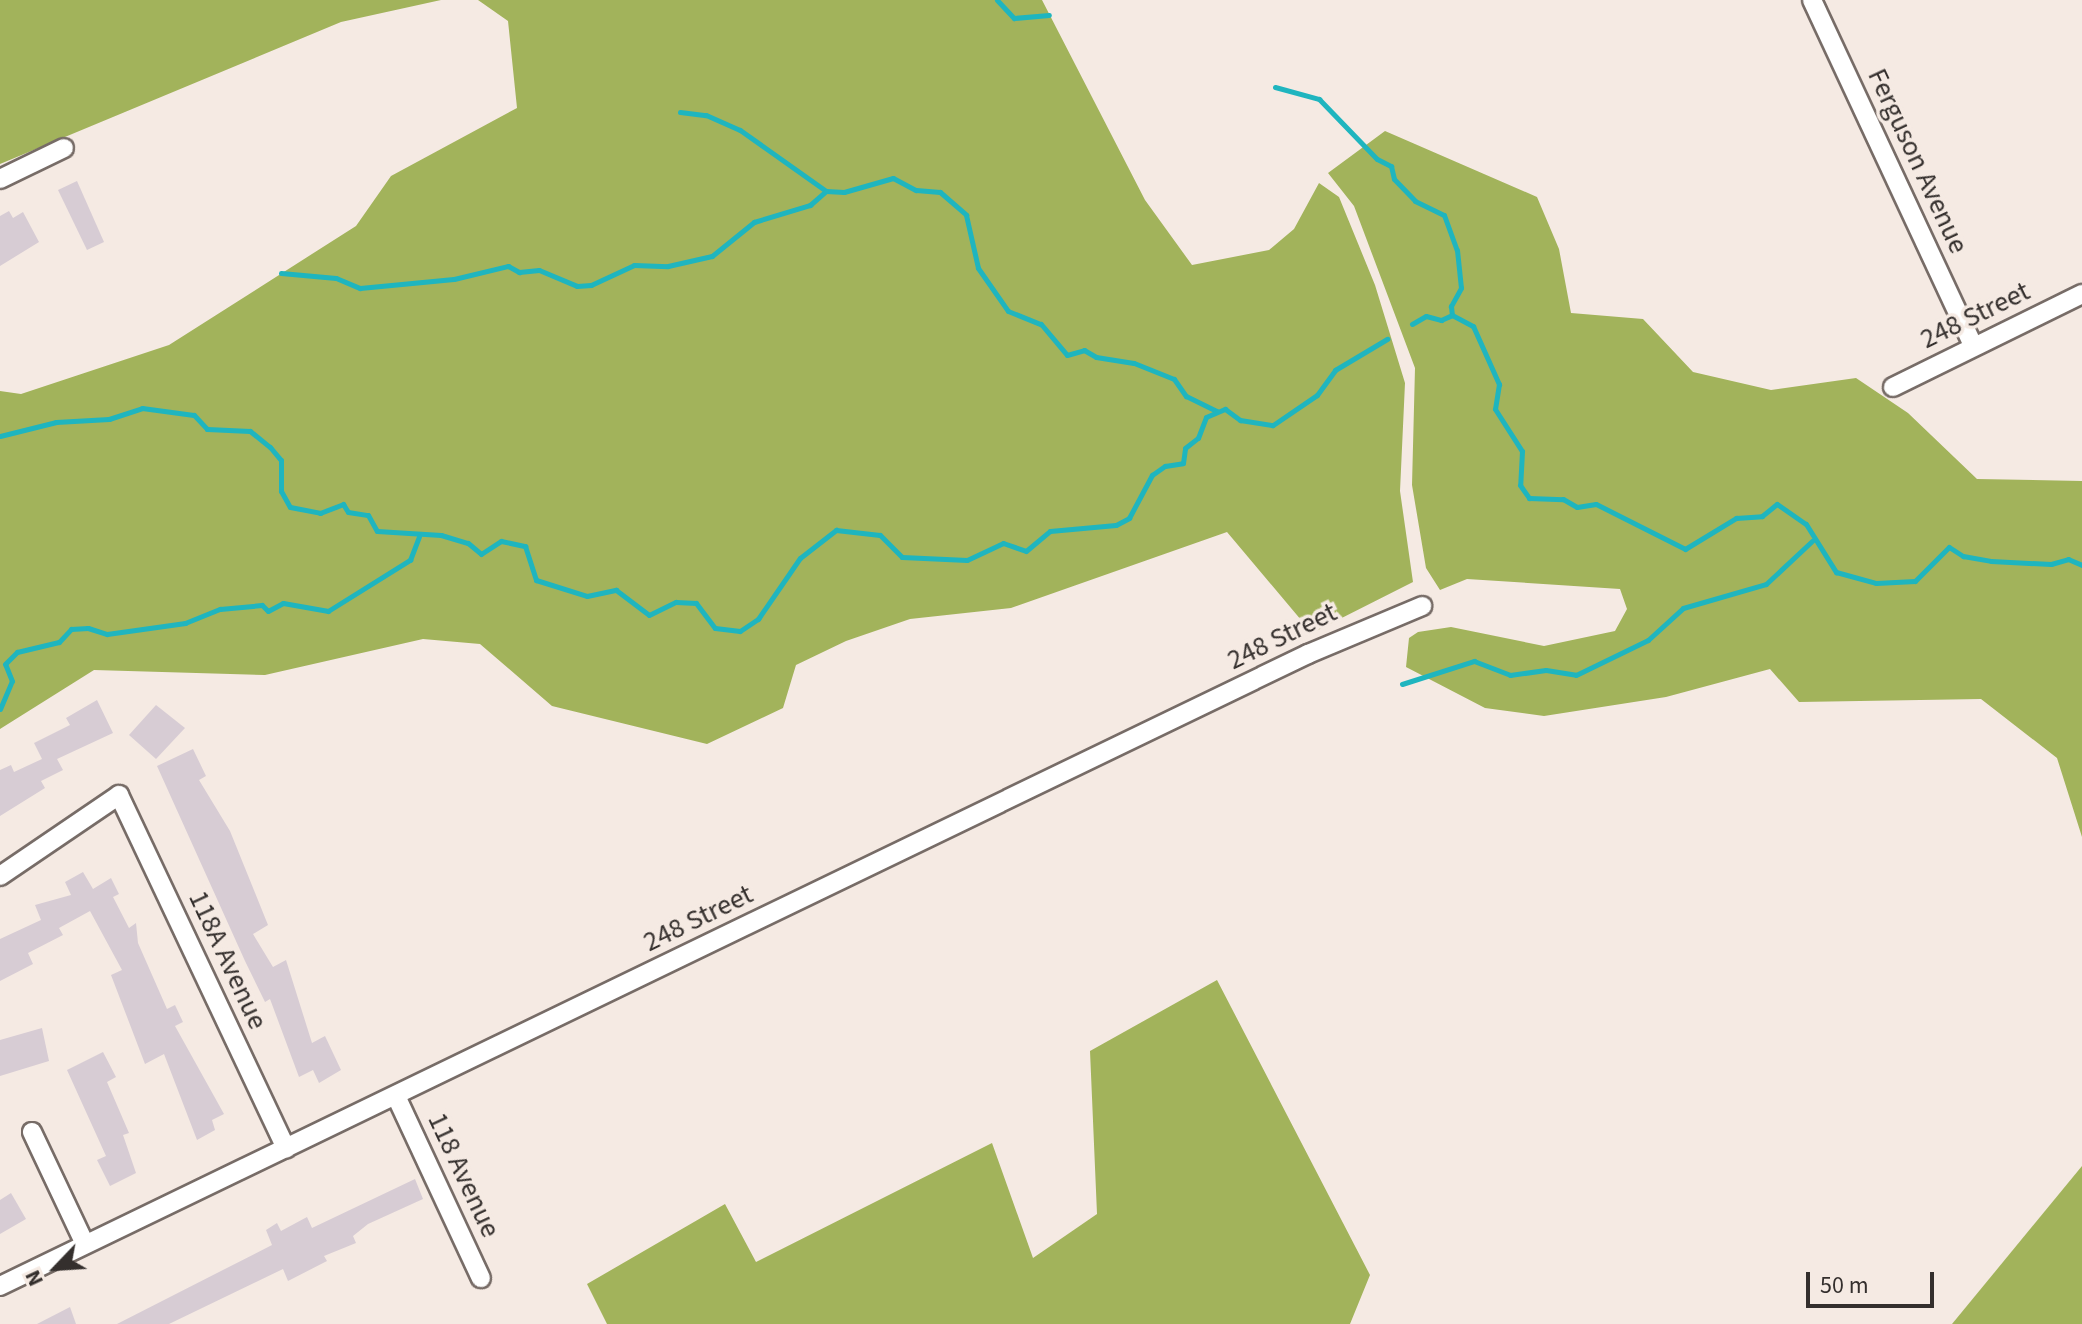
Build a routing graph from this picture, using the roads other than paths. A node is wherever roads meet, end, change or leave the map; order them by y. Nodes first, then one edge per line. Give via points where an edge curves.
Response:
1 (1812, 0) edge
2 (64, 148) dead end
3 (0, 179) edge
4 (2082, 294) edge
5 (1973, 346) junction
6 (1893, 387) dead end
7 (1422, 606) dead end
8 (0, 876) edge
9 (396, 1096) junction
10 (32, 1132) dead end
11 (286, 1148) junction
12 (85, 1244) junction
13 (481, 1278) dead end
14 (0, 1286) edge

1 - 5 street, Ferguson Avenue
2 - 3 street
4 - 5 street, 248 Street
5 - 6 street, 248 Street
7 - 9 street, 248 Street via 1308,654
8 - 11 street, 118A Avenue via 119,795
9 - 11 street, 248 Street
9 - 13 street, 118 Avenue
10 - 12 street
11 - 12 street, 248 Street
12 - 14 street, 248 Street

